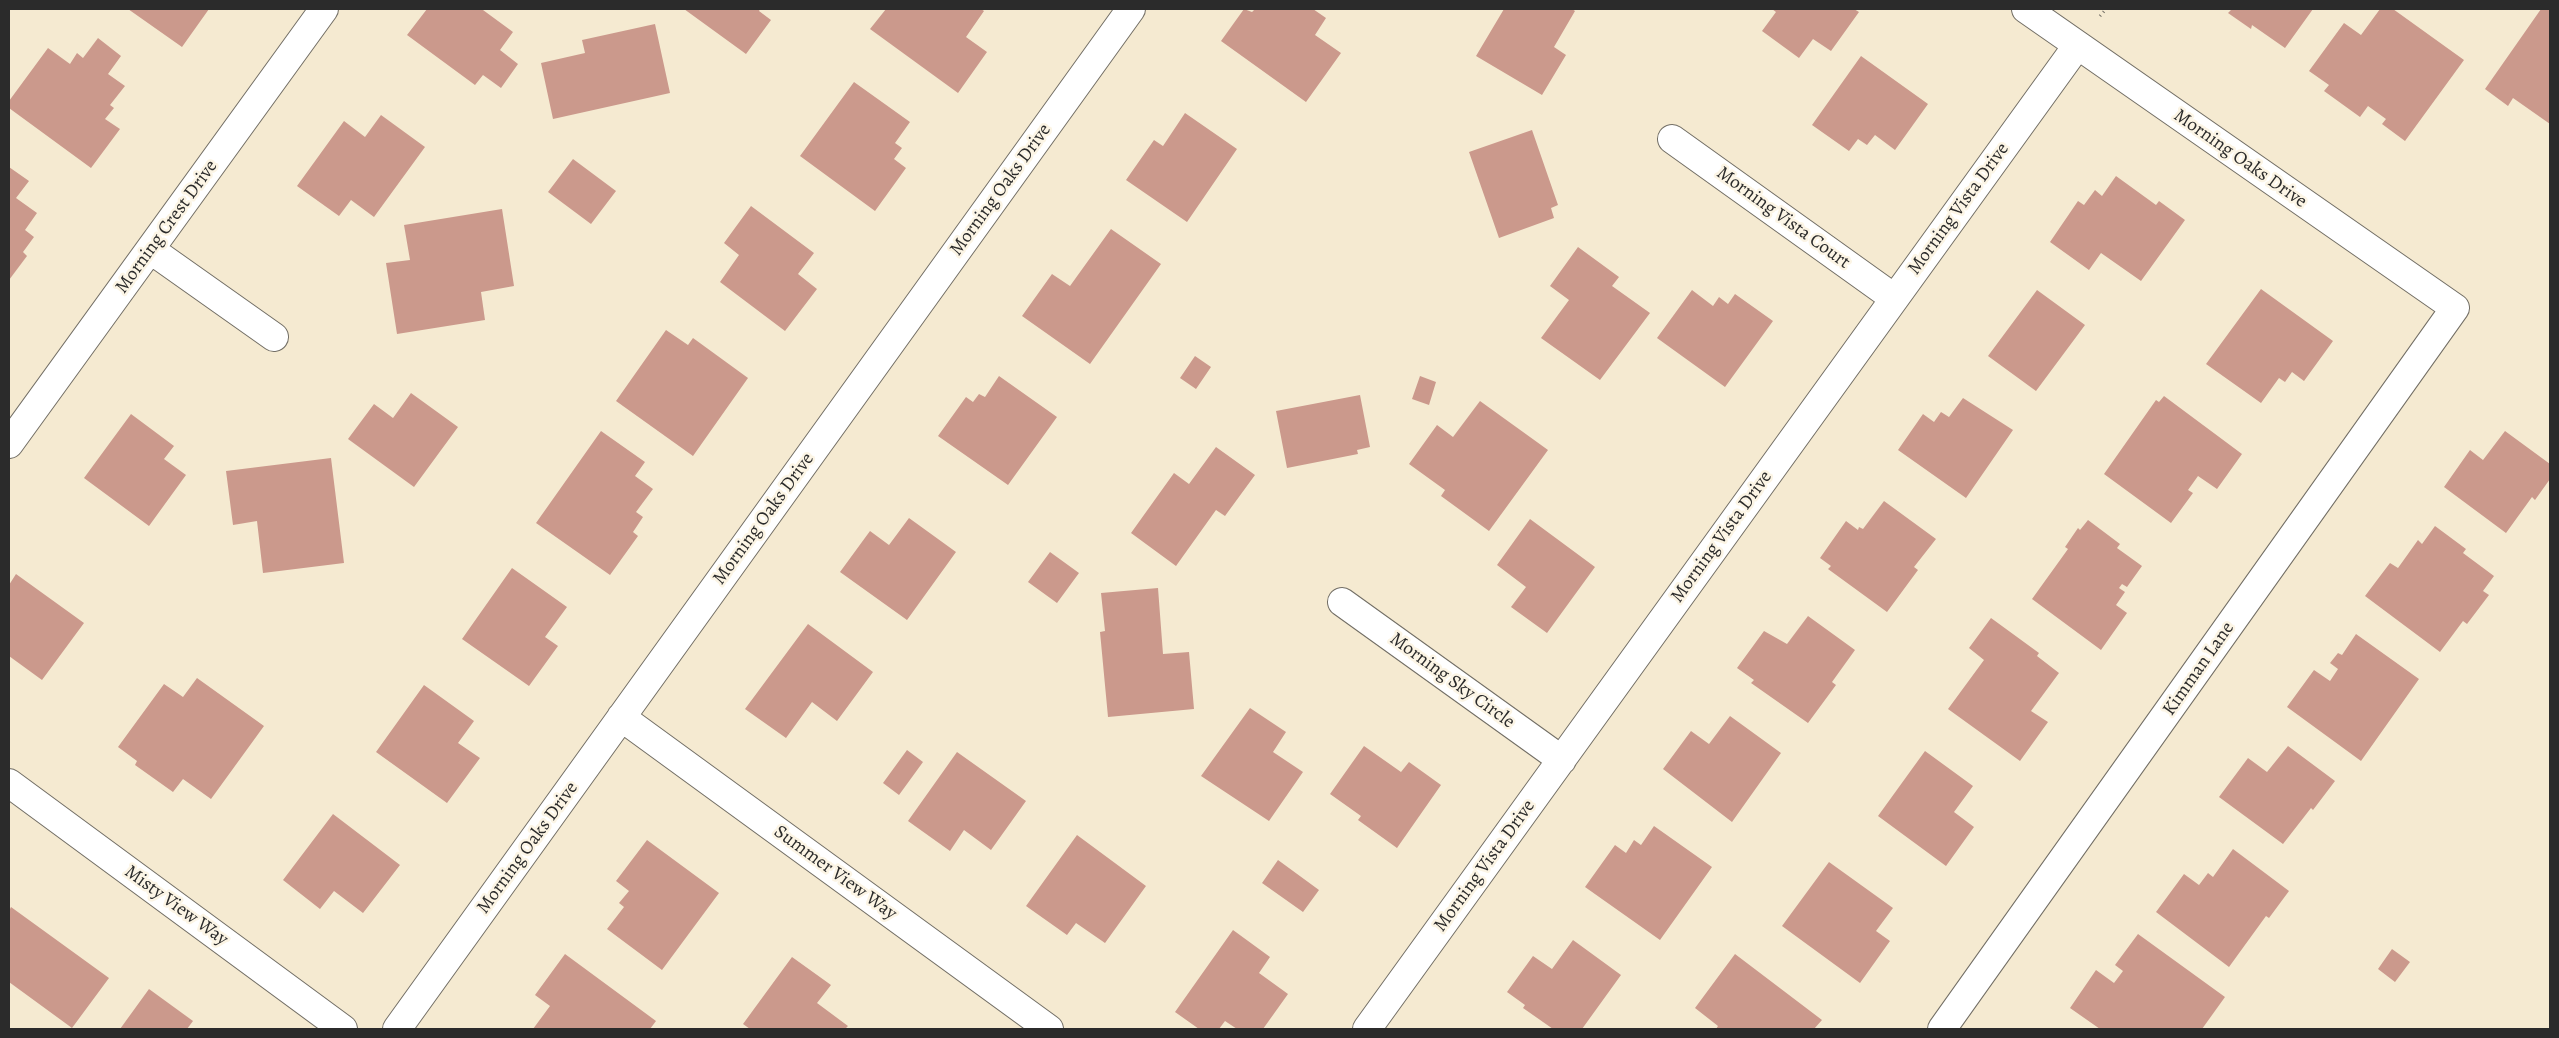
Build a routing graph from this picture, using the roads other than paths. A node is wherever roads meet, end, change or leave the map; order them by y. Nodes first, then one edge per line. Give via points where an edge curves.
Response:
1 (324, 9) edge
2 (1131, 9) edge
3 (2026, 9) edge
4 (2077, 46) junction
5 (1672, 138) dead end
6 (151, 250) junction
7 (1894, 298) junction
8 (2455, 308) joint
9 (274, 337) dead end
10 (9, 444) edge
11 (1342, 602) dead end
12 (621, 717) junction
13 (1562, 760) junction
14 (9, 783) edge
15 (343, 1029) edge
16 (397, 1029) edge
17 (1049, 1029) edge
18 (1367, 1029) edge
19 (1942, 1029) edge

1 - 6 street, Morning Crest Drive
2 - 12 street, Morning Oaks Drive
3 - 4 street, Morning Oaks Drive
4 - 7 street, Morning Vista Drive
4 - 8 street, Morning Oaks Drive
5 - 7 street, Morning Vista Court
6 - 9 street
6 - 10 street, Morning Crest Drive
7 - 13 street, Morning Vista Drive
8 - 19 street, Kimman Lane
11 - 13 street, Morning Sky Circle
12 - 16 street, Morning Oaks Drive
12 - 17 street, Summer View Way
13 - 18 street, Morning Vista Drive
14 - 15 street, Misty View Way

